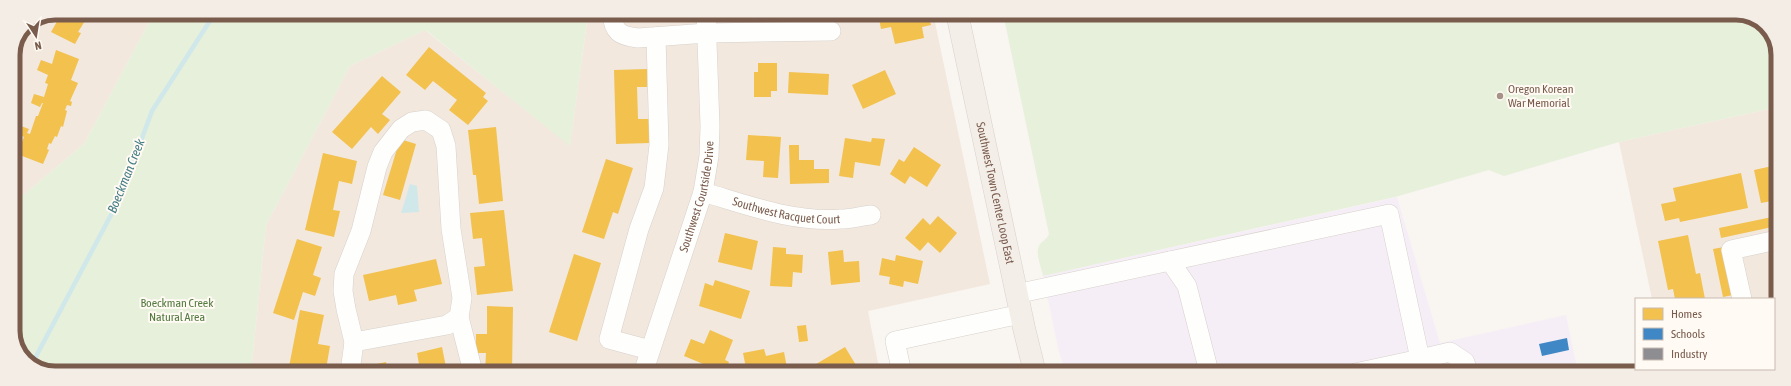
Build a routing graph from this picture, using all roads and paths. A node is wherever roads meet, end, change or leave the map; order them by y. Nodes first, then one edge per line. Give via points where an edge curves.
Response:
1 (612, 20) edge
2 (706, 20) edge
3 (958, 20) edge
4 (831, 31) dead end
5 (707, 33) junction
6 (656, 37) junction
7 (703, 192) junction
8 (871, 215) dead end
9 (1771, 241) edge
10 (1170, 261) junction
11 (1742, 298) edge
12 (1019, 304) junction
13 (459, 317) junction
14 (354, 342) junction
15 (650, 350) junction
16 (1420, 359) junction
17 (351, 366) edge
18 (471, 366) edge
19 (645, 366) edge
20 (901, 366) edge
21 (1033, 366) edge
22 (1208, 366) edge
23 (1388, 366) edge
24 (1466, 366) edge

1 - 6 street via 612,25 618,32 627,37
2 - 5 street, Southwest Courtside Drive
3 - 12 main road, Southwest Town Center Loop East
4 - 5 street
5 - 6 street
5 - 7 street, Southwest Courtside Drive via 710,126 709,156
6 - 15 street via 659,145 654,188 639,229 609,339
7 - 8 street, Southwest Racquet Court via 802,218 840,220
7 - 15 street, Southwest Courtside Drive
9 - 11 street via 1731,250
10 - 12 street
10 - 16 street via 1389,214
10 - 22 street via 1188,286
12 - 20 street via 896,341
12 - 21 main road, Southwest Town Center Loop East
13 - 14 street via 447,325
13 - 14 street via 462,298 451,229 446,146 441,130 426,120 412,122 401,129 384,152 373,182 361,231 344,274 343,291
13 - 18 street
14 - 17 street
15 - 19 street, Southwest Courtside Drive
16 - 23 street
16 - 24 street via 1450,352 1465,362

